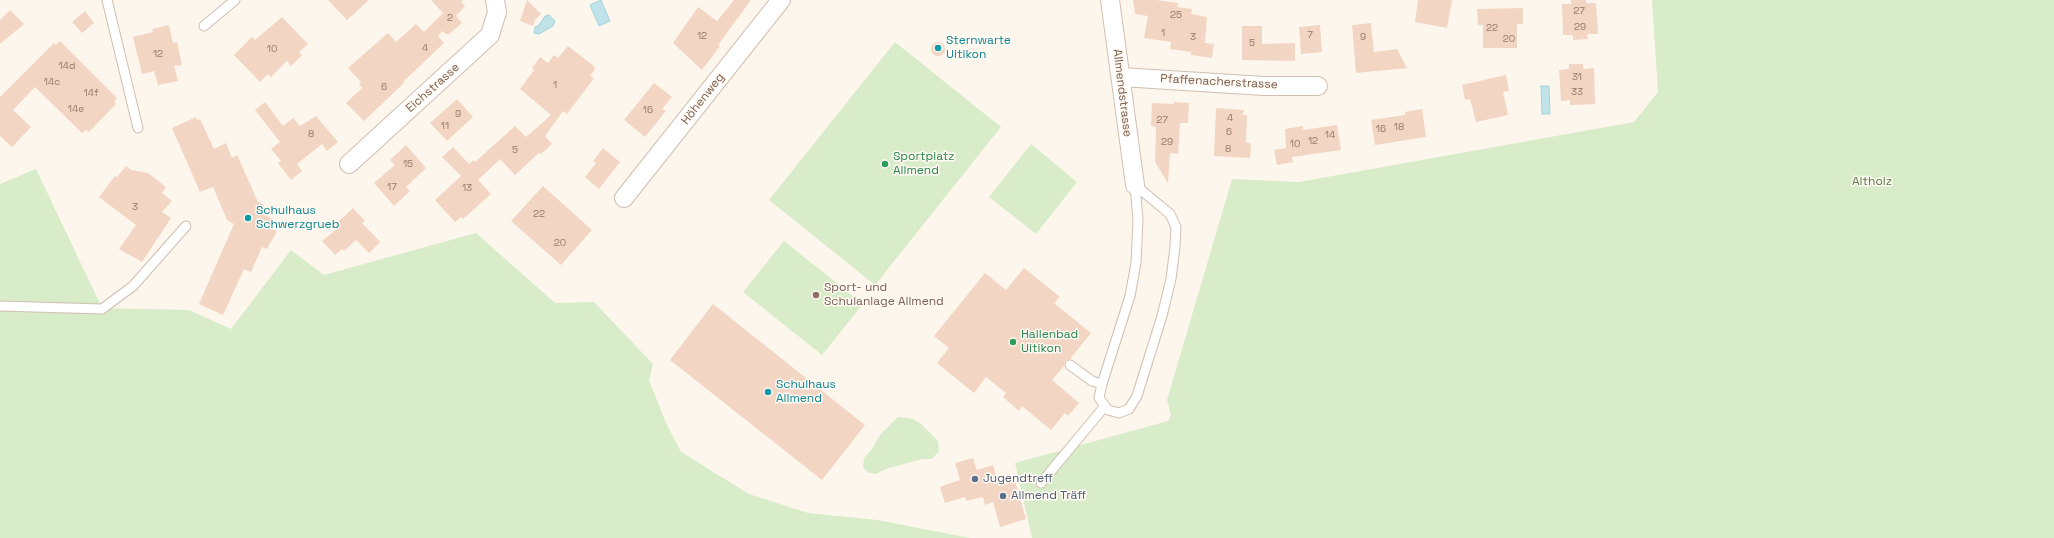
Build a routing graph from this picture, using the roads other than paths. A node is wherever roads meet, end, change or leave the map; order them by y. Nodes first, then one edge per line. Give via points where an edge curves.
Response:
1 (107, 0) edge
2 (235, 0) edge
3 (495, 0) edge
4 (781, 0) edge
5 (1110, 0) edge
6 (204, 26) dead end
7 (1121, 77) junction
8 (1318, 86) dead end
9 (138, 128) dead end
10 (348, 164) dead end
11 (1135, 185) junction
12 (624, 198) dead end
13 (186, 226) dead end
14 (0, 306) edge
15 (1070, 365) dead end
16 (1102, 384) junction
17 (1105, 406) junction
18 (1041, 484) dead end

1 - 9 lane
2 - 6 lane
3 - 10 street, Eichstrasse via 497,12 490,35
4 - 12 street, Höhenweg
5 - 7 street, Allmendstrasse
7 - 8 street, Pfaffenacherstrasse via 1250,86
7 - 11 street, Allmendstrasse
11 - 16 lane via 1138,220 1136,263 1130,296
11 - 17 lane via 1170,214 1176,227 1172,273 1162,316 1137,396 1129,409 1119,413 1108,410
13 - 14 lane via 133,286 102,308
15 - 16 lane via 1092,381
16 - 17 lane via 1099,398
17 - 18 lane

